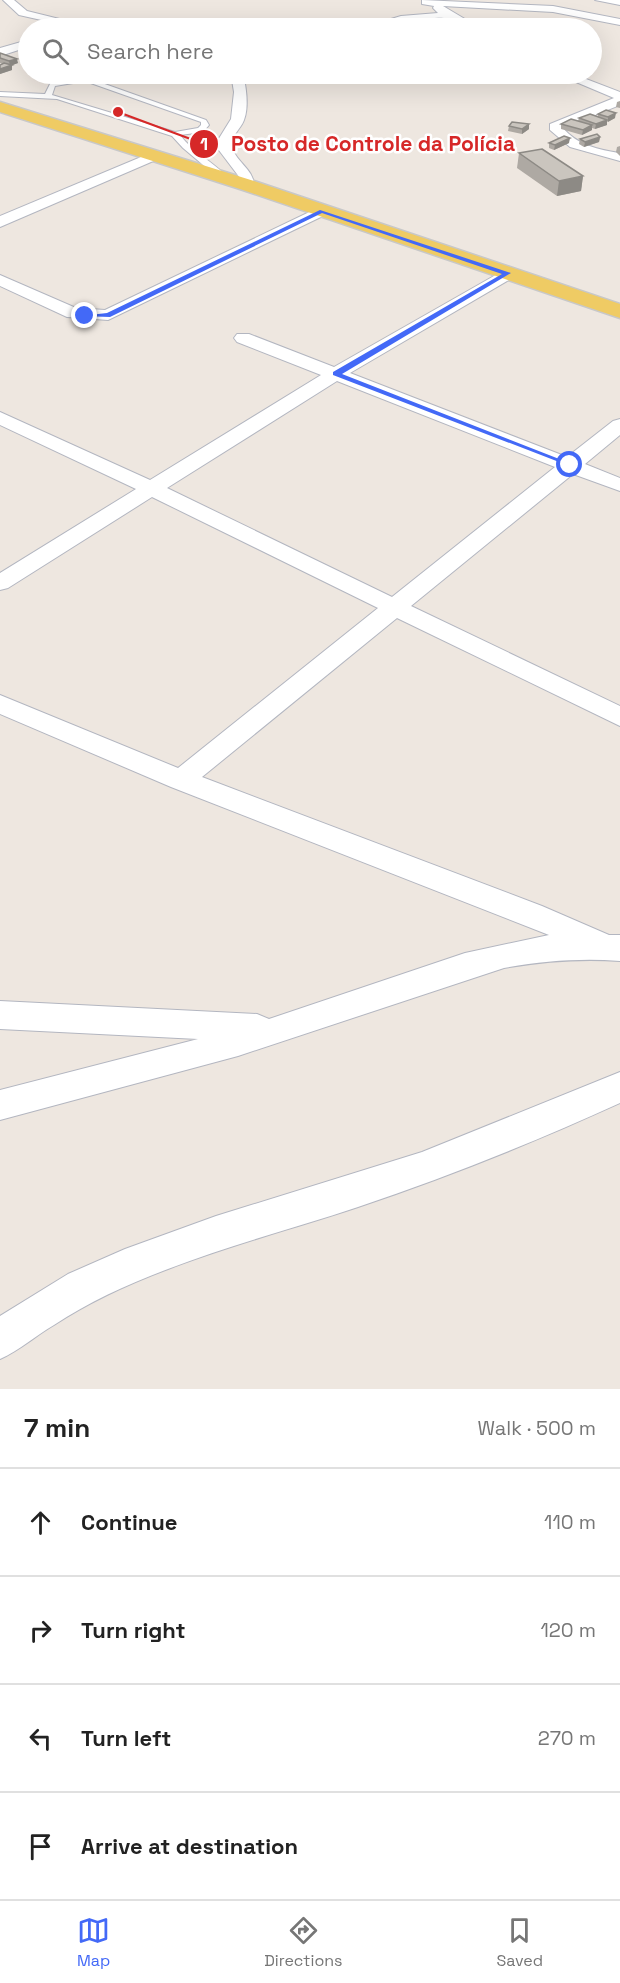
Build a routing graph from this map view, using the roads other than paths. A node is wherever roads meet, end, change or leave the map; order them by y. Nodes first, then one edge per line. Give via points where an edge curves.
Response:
1 (8, 0) edge
2 (573, 0) edge
3 (600, 0) edge
4 (424, 1) edge
5 (620, 2) edge
6 (553, 9) junction
7 (453, 15) junction
8 (48, 18) edge
9 (414, 18) edge
10 (458, 18) edge
11 (599, 18) edge
12 (602, 19) edge
13 (620, 22) edge
14 (18, 46) edge
15 (0, 52) edge
16 (58, 84) edge
17 (99, 84) edge
18 (239, 84) edge
19 (587, 84) edge
20 (48, 96) junction
21 (620, 98) edge
22 (1, 105) edge
23 (175, 134) junction
24 (153, 156) junction
25 (620, 157) edge
26 (224, 178) junction
27 (247, 185) junction
28 (322, 211) junction
29 (0, 222) edge
30 (508, 273) junction
31 (0, 280) edge
32 (620, 310) edge
33 (243, 338) dead end
34 (336, 374) junction
35 (0, 418) edge
36 (620, 425) edge
37 (570, 465) junction
38 (620, 485) edge
39 (150, 488) junction
40 (0, 583) edge
41 (397, 608) junction
42 (0, 704) edge
43 (620, 717) edge
44 (182, 780) junction
45 (611, 947) edge
46 (0, 1015) edge
47 (278, 1029) junction
48 (620, 1087) edge
49 (0, 1105) edge
50 (0, 1339) edge

1 - 8 street via 23,12
2 - 6 street
3 - 5 street
4 - 6 street
4 - 7 street
6 - 11 street
7 - 9 street
7 - 10 street
12 - 13 street
14 - 15 street
16 - 20 lane via 52,85
17 - 23 lane via 204,121 200,130
18 - 27 street via 238,119 225,140 225,149 248,178
19 - 21 street
20 - 22 lane
20 - 23 lane via 76,101
21 - 25 street via 555,127 573,143
22 - 24 main road
23 - 26 lane
24 - 26 main road
24 - 29 street
26 - 27 main road
27 - 28 main road
28 - 30 main road
28 - 31 street via 108,315 72,313
30 - 32 main road
30 - 34 street
33 - 34 street
34 - 37 street
34 - 39 street
35 - 39 street
36 - 37 street
37 - 38 street
37 - 41 street
39 - 40 street
39 - 41 street
41 - 43 street
41 - 44 street
42 - 44 street
44 - 45 street
45 - 47 street via 538,949 470,965
46 - 47 street
47 - 49 street
48 - 50 street via 526,1130 110,1272 26,1319

